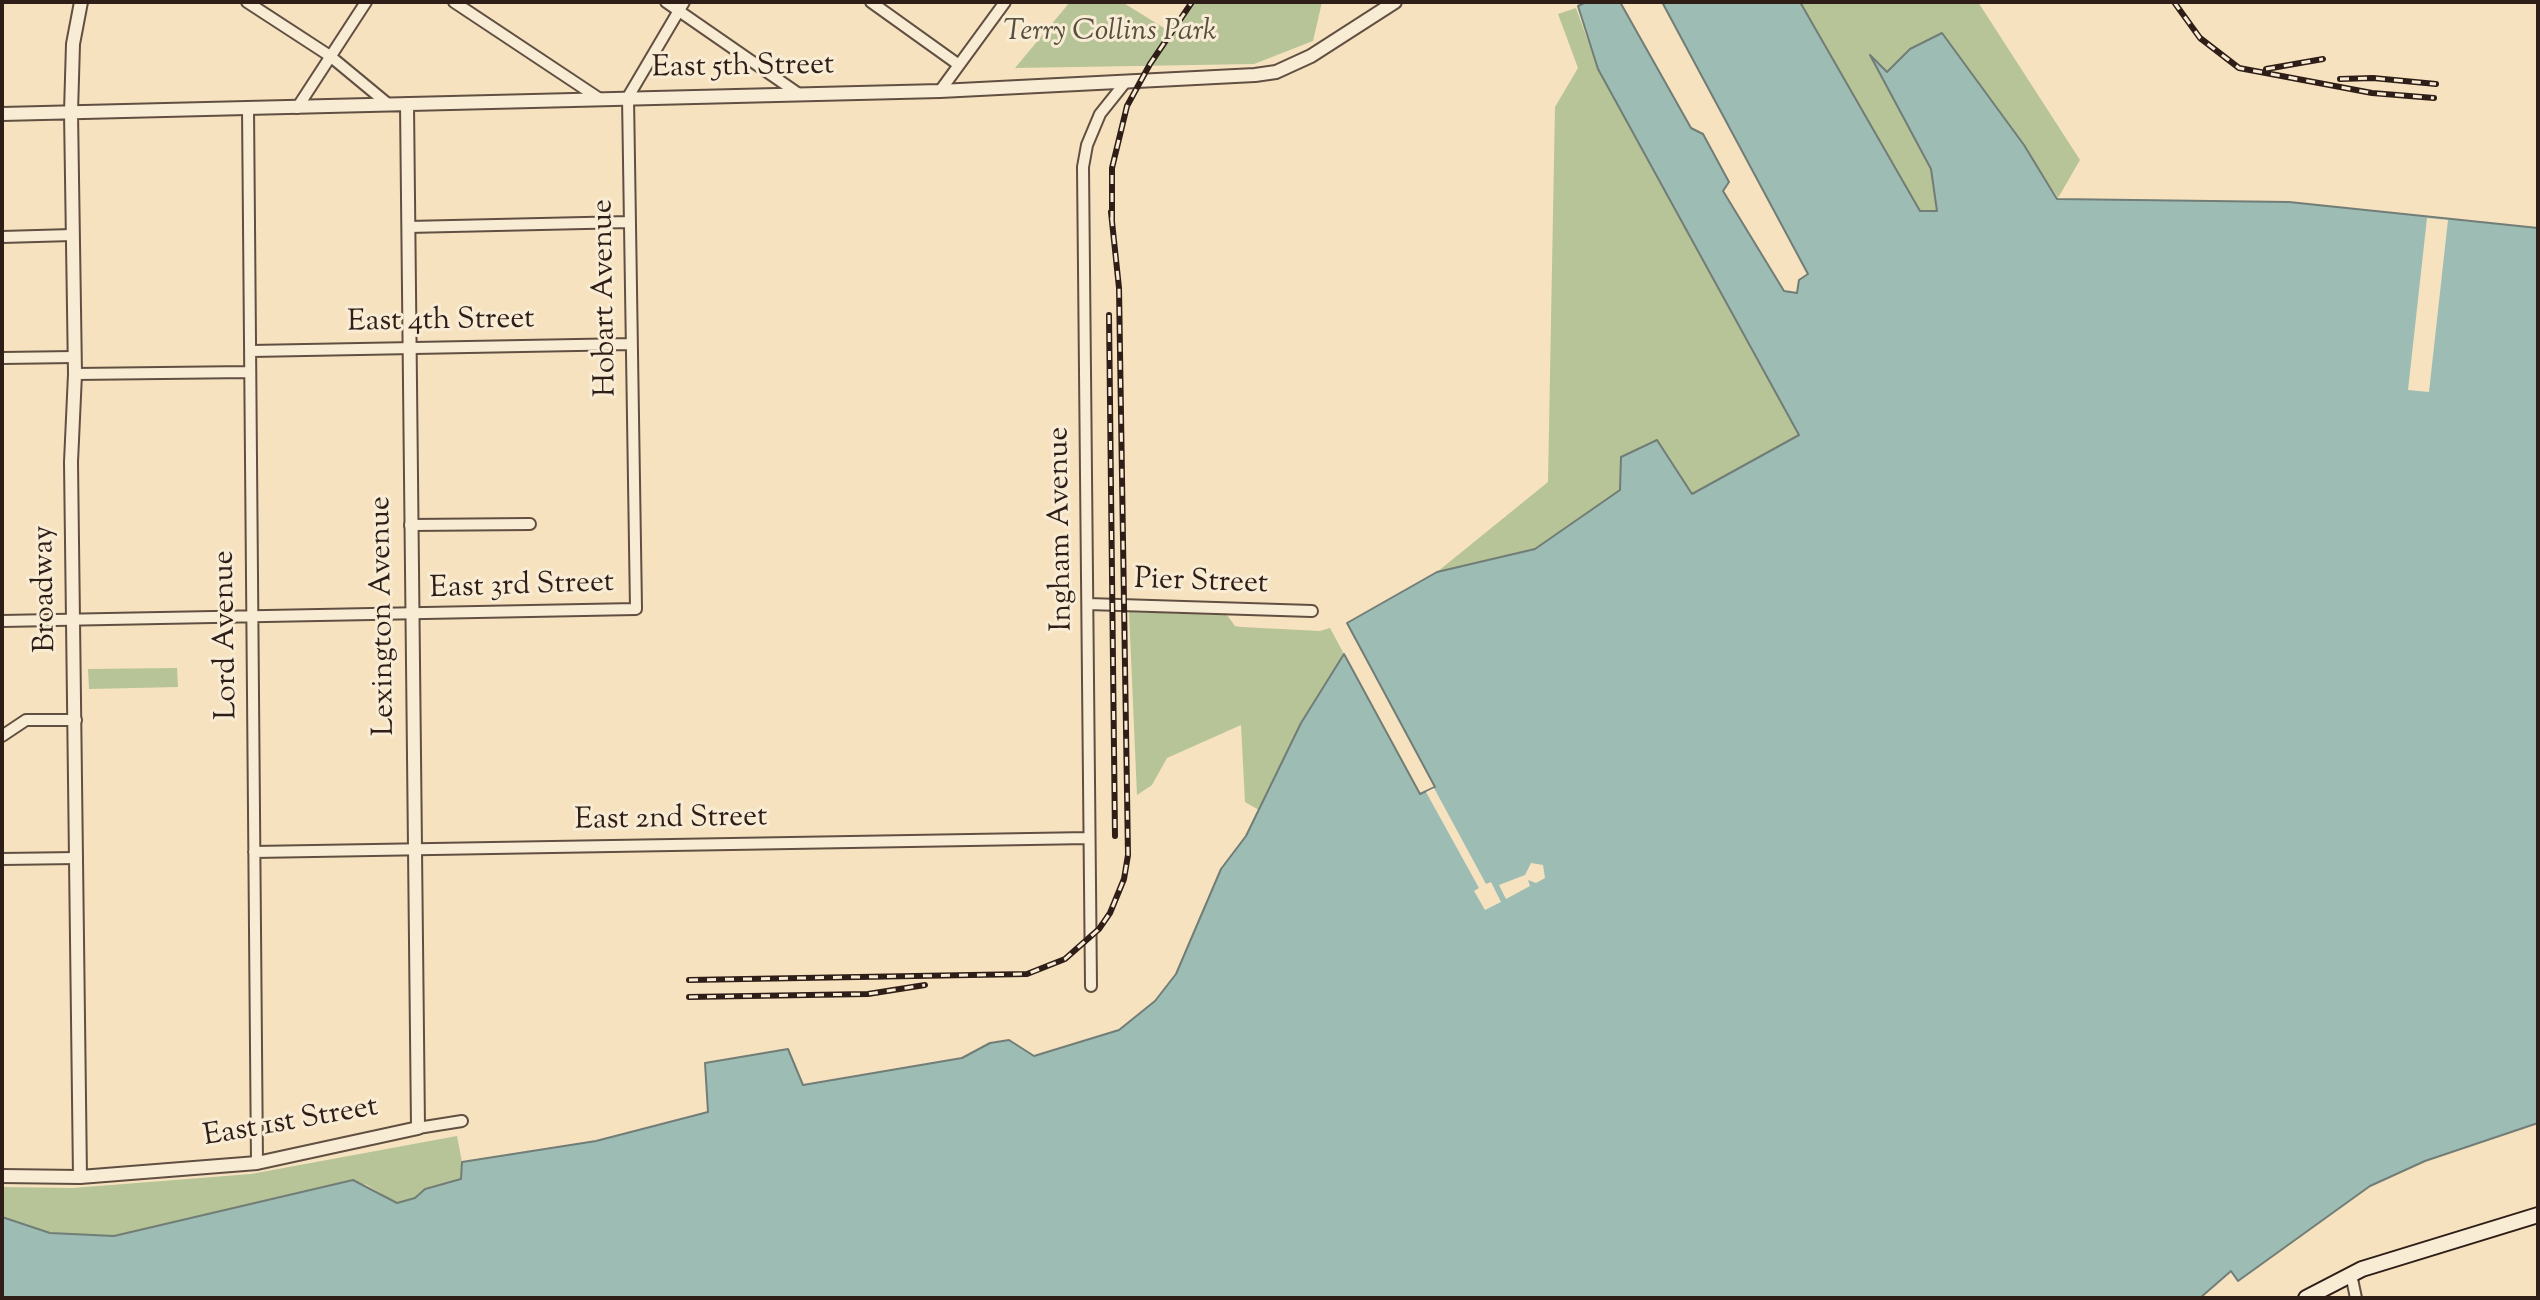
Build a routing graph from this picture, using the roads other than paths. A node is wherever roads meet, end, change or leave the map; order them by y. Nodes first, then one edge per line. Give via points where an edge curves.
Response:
1 (81, 2) edge
2 (247, 2) edge
3 (366, 2) edge
4 (454, 2) edge
5 (666, 2) edge
6 (871, 2) edge
7 (1005, 2) edge
8 (1395, 2) edge
9 (681, 6) edge
10 (330, 56) junction
11 (959, 65) junction
12 (1124, 84) junction
13 (940, 91) junction
14 (799, 94) junction
15 (628, 97) junction
16 (600, 99) junction
17 (388, 104) junction
18 (407, 104) junction
19 (248, 107) junction
20 (297, 108) junction
21 (71, 112) junction
22 (2, 114) edge
23 (629, 222) junction
24 (408, 227) junction
25 (72, 235) junction
26 (2, 237) edge
27 (631, 344) junction
28 (408, 347) junction
29 (251, 351) junction
30 (74, 357) junction
31 (2, 358) edge
32 (249, 372) junction
33 (75, 374) junction
34 (530, 524) dead end
35 (410, 525) junction
36 (1088, 604) junction
37 (636, 609) joint
38 (1312, 611) dead end
39 (412, 615) junction
40 (252, 618) junction
41 (74, 620) junction
42 (2, 621) edge
43 (76, 720) junction
44 (2, 736) edge
45 (1089, 838) junction
46 (414, 849) junction
47 (254, 852) junction
48 (77, 858) junction
49 (2, 859) edge
50 (1091, 986) dead end
51 (462, 1121) dead end
52 (418, 1128) junction
53 (257, 1163) junction
54 (2, 1176) edge
55 (80, 1177) junction
56 (2538, 1215) edge
57 (2351, 1274) junction
58 (2306, 1298) edge
59 (2356, 1298) edge

1 - 21 street, Broadway via 73,44
2 - 10 street
3 - 10 street
4 - 16 street
5 - 9 street
6 - 11 street
7 - 11 street
8 - 12 street, East 5th Street via 1276,72
9 - 14 street
9 - 15 street
10 - 17 street
10 - 20 street
11 - 13 street
12 - 13 street, East 5th Street
12 - 36 street, Ingham Avenue via 1100,114 1083,167
13 - 14 street, East 5th Street
14 - 15 street, East 5th Street
15 - 16 street, East 5th Street
15 - 23 street, Hobart Avenue
16 - 18 street, East 5th Street
17 - 18 street, East 5th Street
17 - 20 street, East 5th Street
18 - 24 street, Lexington Avenue
19 - 20 street, East 5th Street
19 - 21 street, East 5th Street
19 - 29 street, Lord Avenue
21 - 22 street, East 5th Street
21 - 25 street, Broadway
23 - 24 street
23 - 27 street, Hobart Avenue
24 - 28 street, Lexington Avenue
25 - 26 street
25 - 30 street, Broadway
27 - 28 street, East 4th Street
27 - 37 street, Hobart Avenue
28 - 29 street, East 4th Street
28 - 35 street, Lexington Avenue
29 - 32 street, Lord Avenue
30 - 31 street
30 - 33 street, Broadway
32 - 33 street
32 - 40 street, Lord Avenue
33 - 41 street, Broadway
34 - 35 street
35 - 39 street, Lexington Avenue
36 - 38 street, Pier Street
36 - 45 street, Ingham Avenue
37 - 39 street, East 3rd Street
39 - 40 street, East 3rd Street
39 - 46 street, Lexington Avenue
40 - 41 street, East 3rd Street
40 - 47 street, Lord Avenue
41 - 42 street, East 3rd Street
41 - 43 street, Broadway
43 - 44 street via 26,720
43 - 48 street, Broadway
45 - 46 street, East 2nd Street
45 - 50 street, Ingham Avenue
46 - 47 street, East 2nd Street
46 - 52 street, Lexington Avenue
47 - 53 street, Lord Avenue
48 - 49 street
48 - 55 street, Broadway
51 - 52 street, East 1st Street
52 - 53 street, East 1st Street
53 - 55 street, East 1st Street
54 - 55 street, East 1st Street
56 - 57 main road
57 - 58 main road
57 - 59 street

